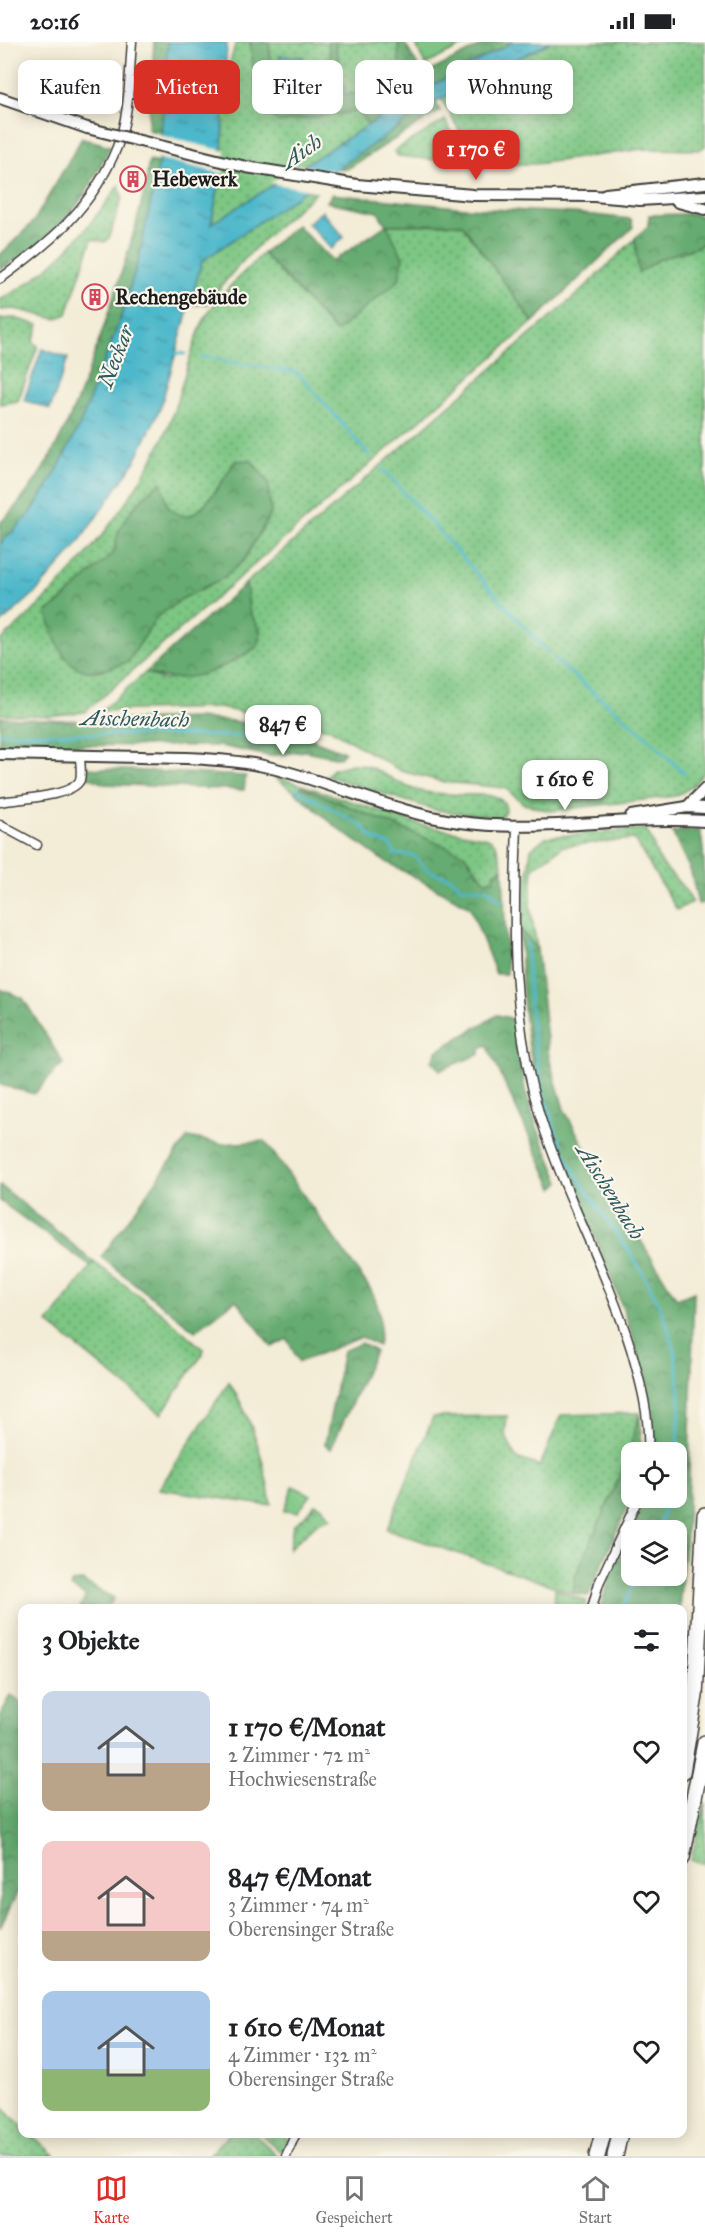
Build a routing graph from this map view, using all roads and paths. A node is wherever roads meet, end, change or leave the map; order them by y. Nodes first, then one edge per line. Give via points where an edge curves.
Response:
1 (132, 42) edge
2 (0, 98) edge
3 (705, 173) edge
4 (705, 183) edge
5 (688, 184) junction
6 (594, 196) junction
7 (705, 196) edge
8 (660, 199) junction
9 (705, 209) edge
10 (0, 279) edge
11 (0, 754) edge
12 (80, 756) junction
13 (705, 789) edge
14 (0, 802) edge
15 (687, 807) junction
16 (705, 808) edge
17 (614, 820) junction
18 (705, 821) edge
19 (0, 825) edge
20 (517, 827) junction
21 (37, 845) dead end
22 (649, 1442) edge
23 (634, 1508) edge
24 (705, 1515) edge
25 (592, 1604) edge
26 (687, 1743) edge
27 (705, 1743) edge
28 (687, 1833) edge
29 (294, 2138) edge
30 (602, 2138) edge
31 (619, 2138) edge
32 (286, 2156) edge
33 (597, 2156) edge
34 (615, 2156) edge

1 - 10 street via 118,146 99,183 70,223
2 - 6 street, bridge via 87,128 246,167 357,185 473,195
3 - 5 street
4 - 5 street
5 - 6 street
6 - 8 street
7 - 8 street
8 - 9 street
11 - 12 street
12 - 14 street via 80,776 75,786 52,794
12 - 20 street via 220,760 256,765 308,777 426,815
13 - 15 street
15 - 16 street
15 - 17 street
17 - 18 street
17 - 20 street
19 - 21 street
20 - 22 street via 514,963 529,1076 541,1118 622,1320 646,1405
23 - 25 street
24 - 26 highway via 695,1696
27 - 28 highway
29 - 32 street
30 - 33 highway
31 - 34 highway

